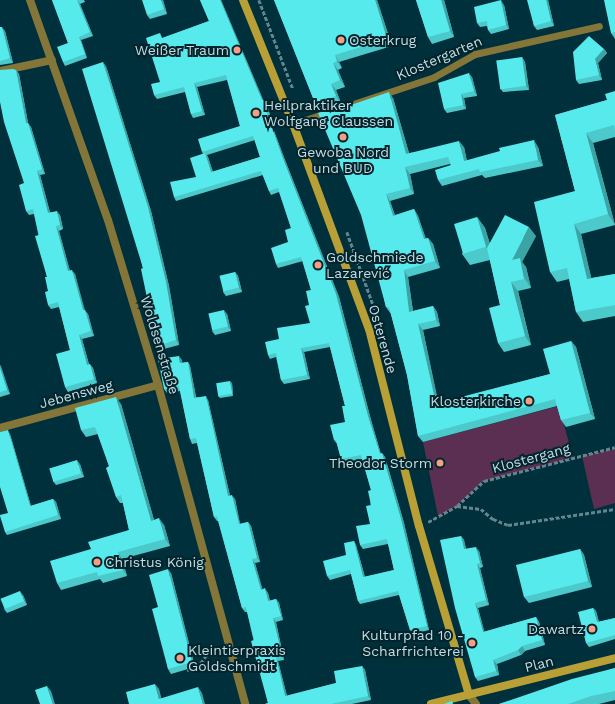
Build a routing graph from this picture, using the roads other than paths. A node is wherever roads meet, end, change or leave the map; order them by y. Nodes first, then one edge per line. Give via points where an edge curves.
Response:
1 (30, 0) edge
2 (243, 0) edge
3 (599, 26) dead end
4 (52, 60) junction
5 (0, 71) edge
6 (293, 124) junction
7 (158, 385) junction
8 (0, 428) edge
9 (615, 658) edge
10 (470, 695) junction
11 (245, 704) edge
12 (432, 704) edge
13 (476, 704) edge

1 - 4 street, Woldsenstraße
2 - 6 main road, Osterende
3 - 6 lane, Klostergarten via 475,54 434,77
4 - 5 street
4 - 7 street, Woldsenstraße via 108,220
6 - 10 main road, Osterende via 369,329 419,526
7 - 8 street, Jebensweg
7 - 11 street, Woldsenstraße
9 - 10 main road, Plan
10 - 12 main road, Plan
10 - 13 street

